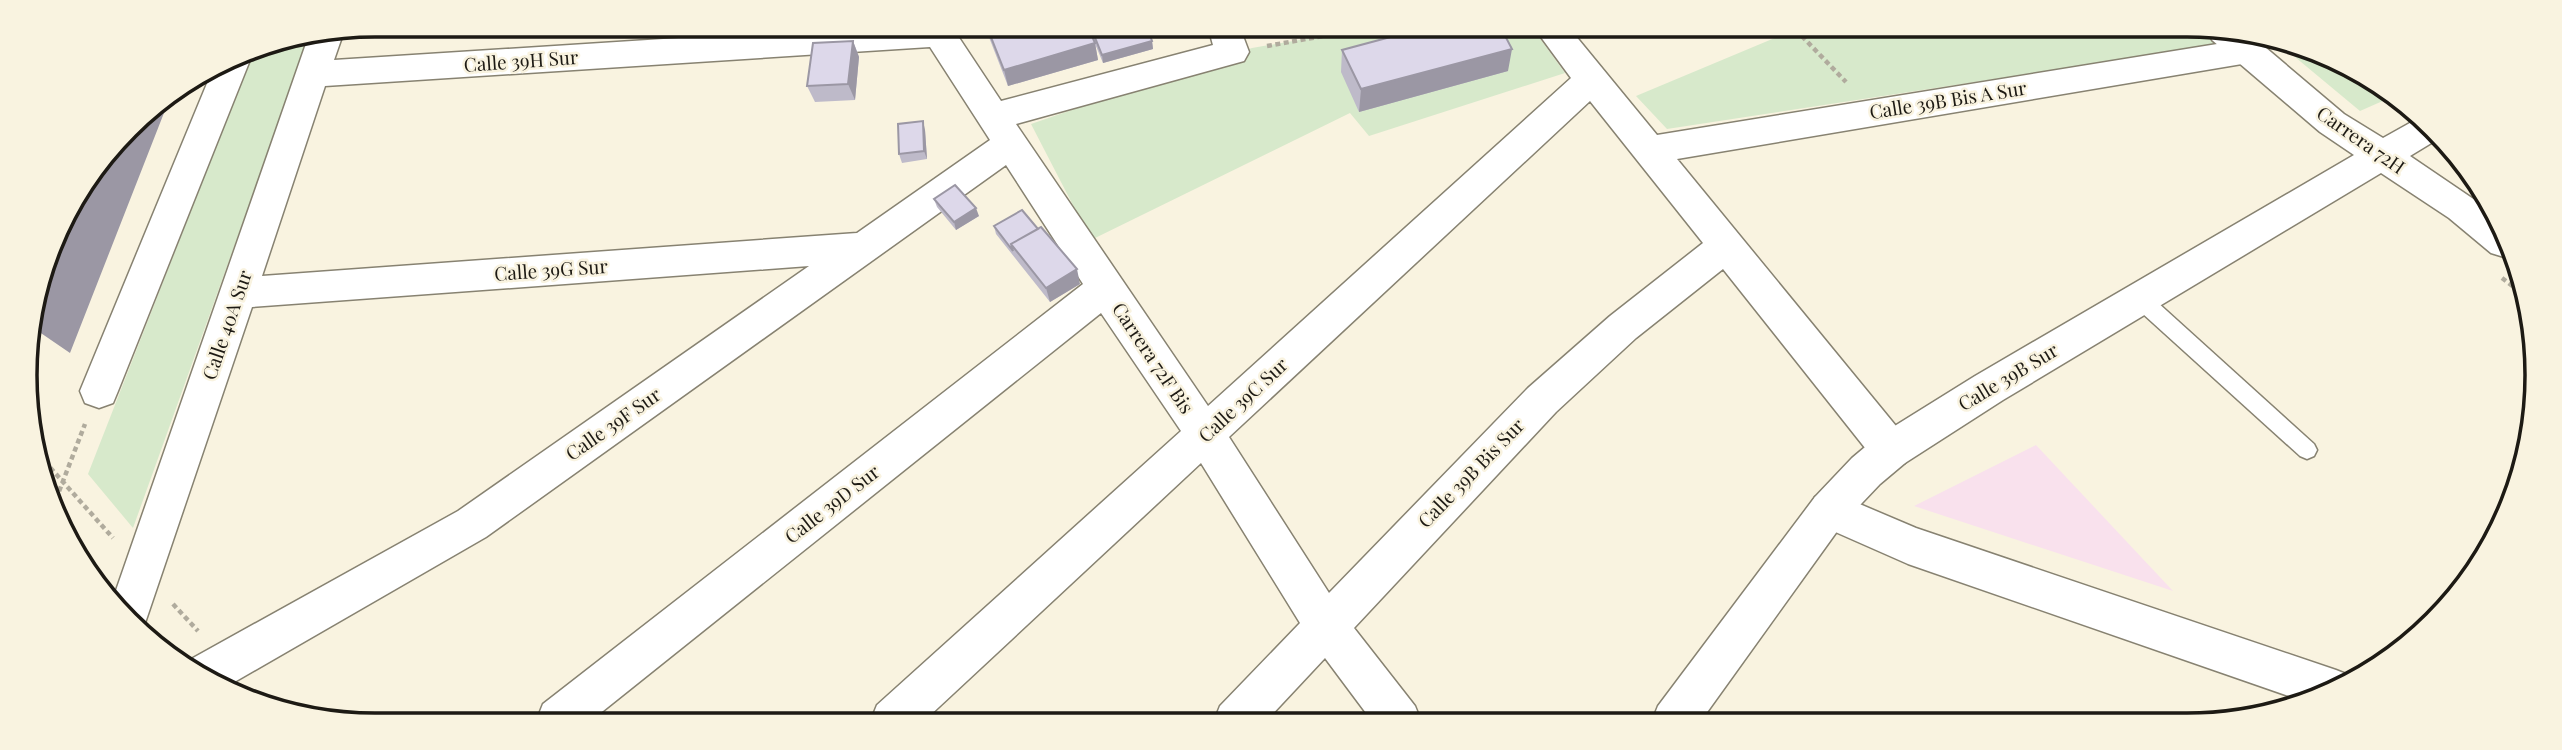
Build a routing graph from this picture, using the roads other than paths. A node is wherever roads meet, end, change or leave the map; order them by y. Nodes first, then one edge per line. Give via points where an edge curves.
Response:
1 (838, 37) edge
2 (942, 37) edge
3 (1558, 37) edge
4 (1228, 40) edge
5 (324, 41) edge
6 (2236, 41) edge
7 (229, 70) edge
8 (312, 74) junction
9 (1592, 79) junction
10 (1002, 130) junction
11 (2422, 132) edge
12 (1649, 150) junction
13 (2379, 155) junction
14 (2494, 234) edge
15 (1726, 246) junction
16 (865, 247) junction
17 (1105, 288) junction
18 (237, 293) junction
19 (2139, 298) junction
20 (99, 391) road end
21 (1205, 434) junction
22 (1892, 450) junction
23 (2307, 450) dead end
24 (1829, 510) junction
25 (131, 608) edge
26 (1326, 626) junction
27 (212, 671) edge
28 (2321, 686) edge
29 (567, 713) edge
30 (901, 713) edge
31 (1244, 713) edge
32 (1393, 713) edge
33 (1680, 713) edge

1 - 8 street, Calle 39H Sur
2 - 10 street, Carrera 72F Bis
3 - 9 street
4 - 10 street, Calle 39F Sur
5 - 8 street, Calle 40A Sur
6 - 12 street, Calle 39B Bis A Sur via 1876,112
6 - 13 street, Carrera 72H via 2332,123
7 - 20 street
8 - 18 street, Calle 40A Sur
9 - 12 street
9 - 21 street, Calle 39C Sur
10 - 16 street, Calle 39F Sur
10 - 17 street, Carrera 72F Bis
11 - 13 street, Calle 39B Sur
12 - 15 street
13 - 14 street, Carrera 72H
13 - 19 street, Calle 39B Sur
15 - 22 street
15 - 26 street, Calle 39B Bis Sur via 1623,327 1542,400
16 - 18 street, Calle 39G Sur
16 - 27 street, Calle 39F Sur via 472,524
17 - 21 street, Carrera 72F Bis
17 - 29 street, Calle 39D Sur
18 - 25 street, Calle 40A Sur
19 - 22 street, Calle 39B Sur
19 - 23 lane
21 - 26 street, Carrera 72F Bis
21 - 30 street, Calle 39C Sur
22 - 24 street, Calle 39B Sur
24 - 28 street via 1908,545
24 - 33 street, Calle 39B Sur
26 - 31 street, Calle 39B Bis Sur
26 - 32 street, Carrera 72F Bis

